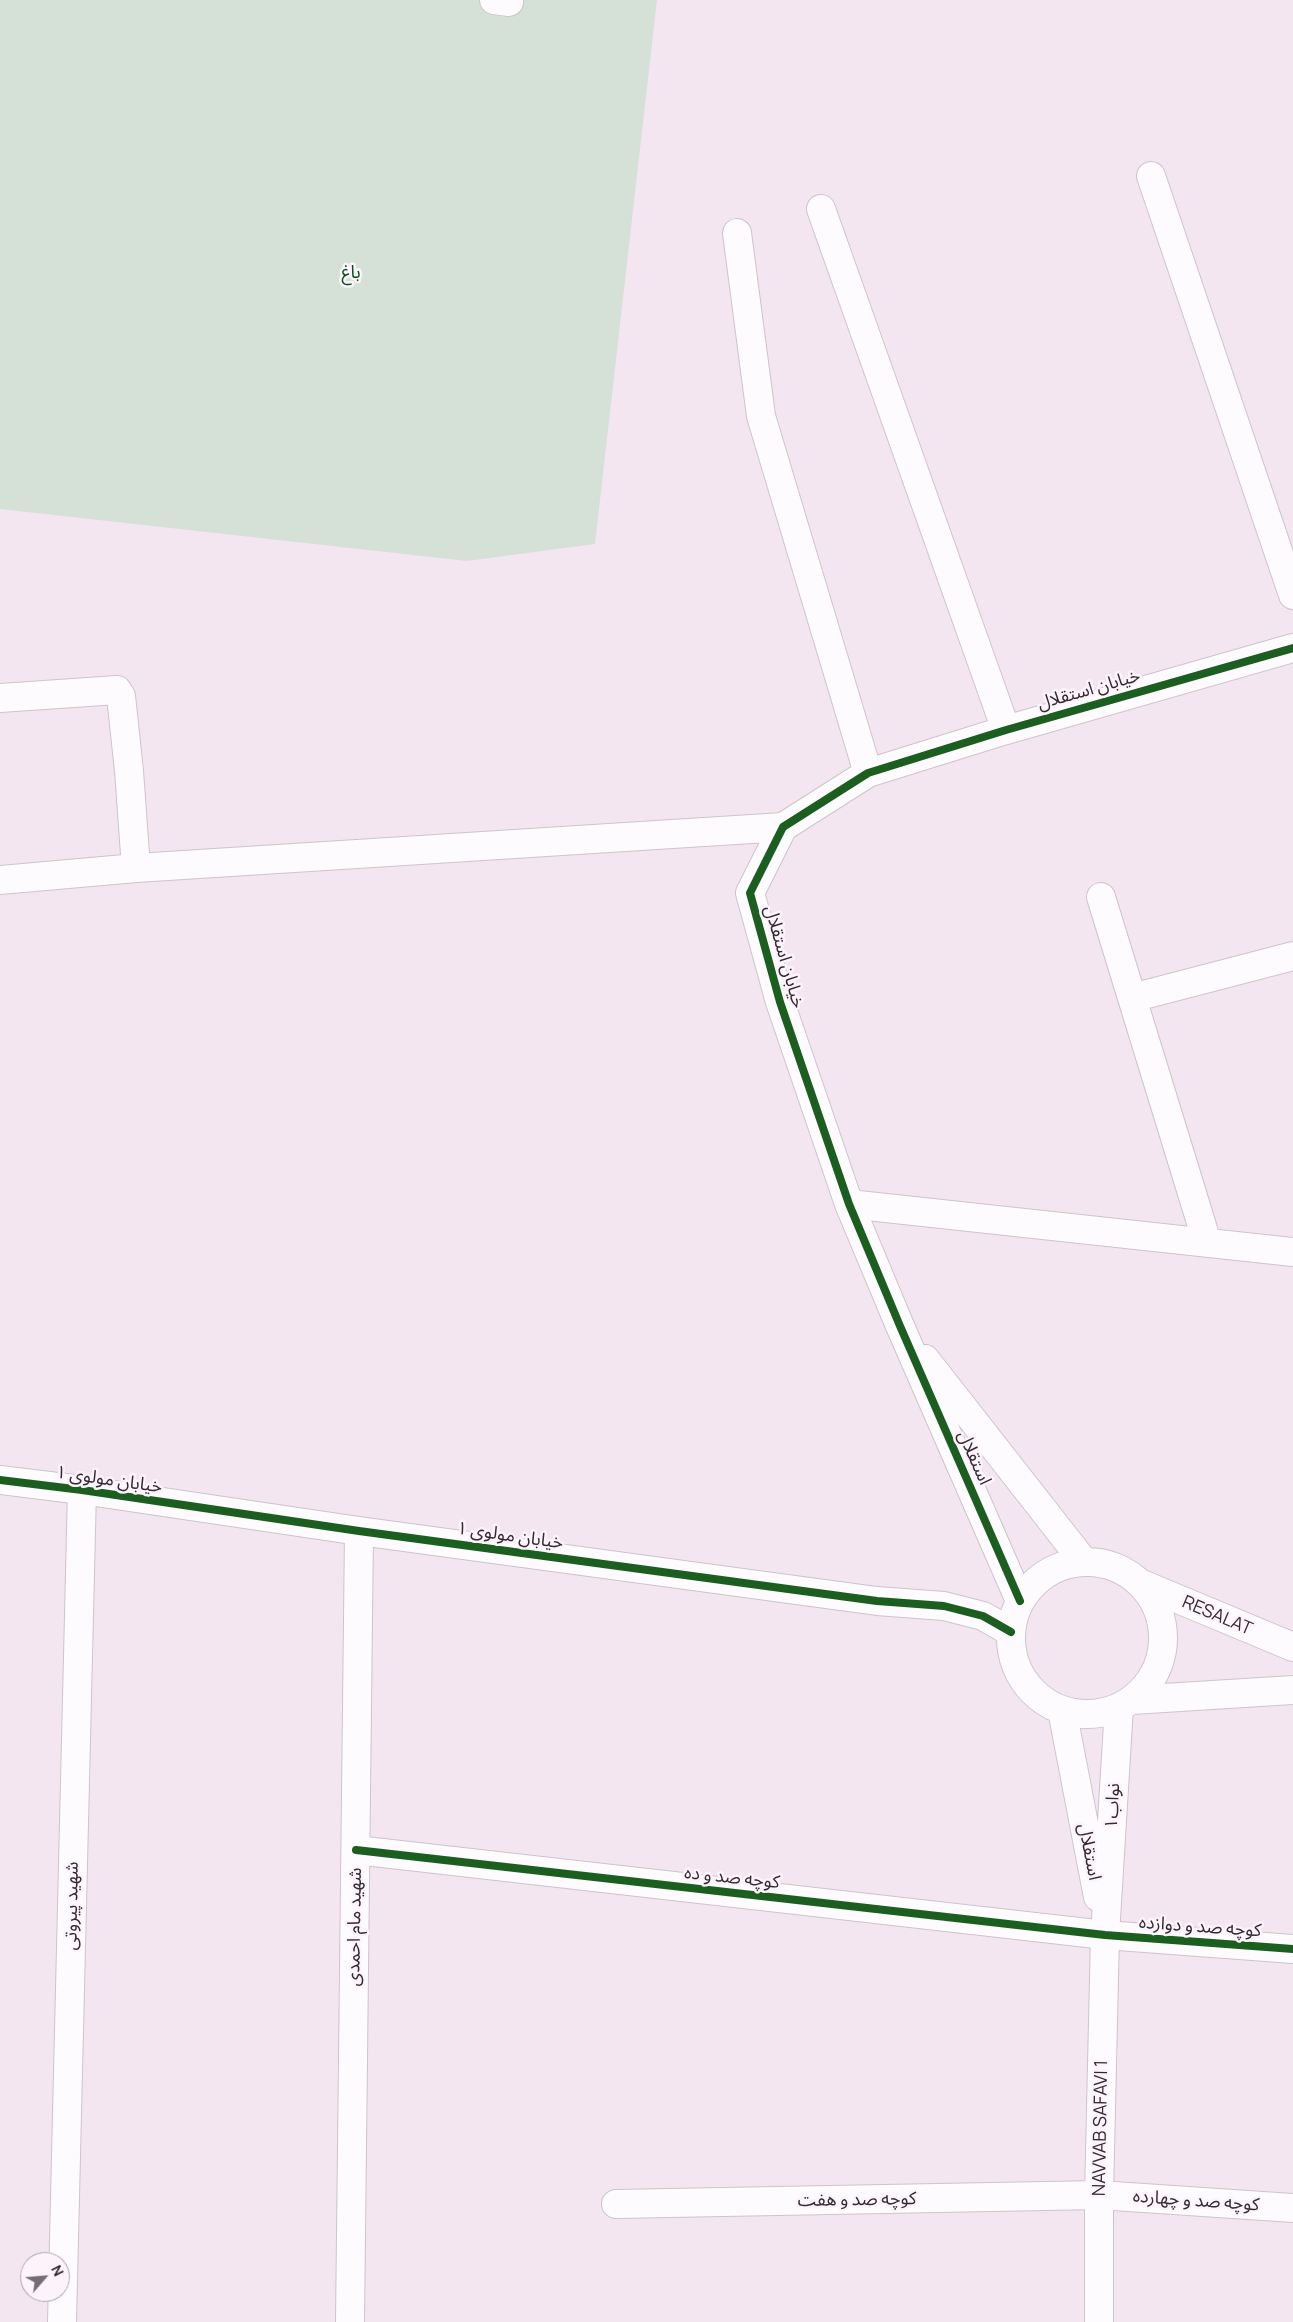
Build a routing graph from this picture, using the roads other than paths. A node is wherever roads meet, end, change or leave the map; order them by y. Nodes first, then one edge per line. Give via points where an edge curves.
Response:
1 (1151, 176) dead end
2 (821, 209) dead end
3 (737, 232) dead end
4 (1293, 594) edge
5 (1293, 648) edge
6 (0, 698) edge
7 (1006, 730) junction
8 (868, 773) junction
9 (783, 827) junction
10 (136, 868) junction
11 (0, 880) edge
12 (1101, 897) dead end
13 (1293, 956) edge
14 (1132, 998) junction
15 (850, 1204) junction
16 (1206, 1242) junction
17 (1293, 1252) edge
18 (900, 1326) junction
19 (0, 1480) edge
20 (82, 1490) junction
21 (359, 1532) junction
22 (1084, 1562) junction
23 (1142, 1584) junction
24 (1020, 1601) junction
25 (1011, 1632) junction
26 (1293, 1647) edge
27 (1293, 1690) edge
28 (1126, 1704) junction
29 (1062, 1710) junction
30 (356, 1850) junction
31 (1105, 1935) junction
32 (1293, 1949) edge
33 (1099, 2195) junction
34 (616, 2204) dead end
35 (1293, 2208) edge
36 (62, 2322) edge
37 (350, 2322) edge
38 (1099, 2322) edge

1 - 4 street
2 - 7 street
3 - 8 street via 761,416
5 - 7 street, خیابان استقلال
6 - 10 street via 117,690 121,696
7 - 8 street, خیابان استقلال
8 - 9 street, خیابان استقلال
9 - 10 street
9 - 15 street, خیابان استقلال via 750,893 780,1002
10 - 11 street
12 - 14 street
13 - 14 street
14 - 16 street
15 - 16 street
15 - 18 street, خیابان استقلال
16 - 17 street
18 - 22 street
18 - 24 street, استقلال
19 - 20 street, خیابان مولوی ۱
20 - 21 street, خیابان مولوی ۱
20 - 36 street, شهید پیروتی
21 - 25 street, خیابان مولوی ۱ via 877,1601 944,1606 983,1616
21 - 30 street, شهید مام احمدی
22 - 23 street via 1114,1566
22 - 24 street via 1054,1569 1035,1583
23 - 26 street, RESALAT
23 - 28 street via 1159,1612 1163,1645 1153,1677
24 - 25 street
25 - 29 street via 1012,1649 1023,1679 1033,1692
27 - 28 street
28 - 29 street via 1091,1714
28 - 31 street, نواب۱
29 - 31 street, استقلال
30 - 31 street, کوچه صد و ده
30 - 37 street, شهید مام احمدی
31 - 32 street, کوچه صد و دوازده
31 - 33 street, NAVVAB SAFAVI 1
33 - 34 street, کوچه صد و هفت
33 - 35 street, کوچه صد و چهارده
33 - 38 street, NAVVAB SAFAVI 1

